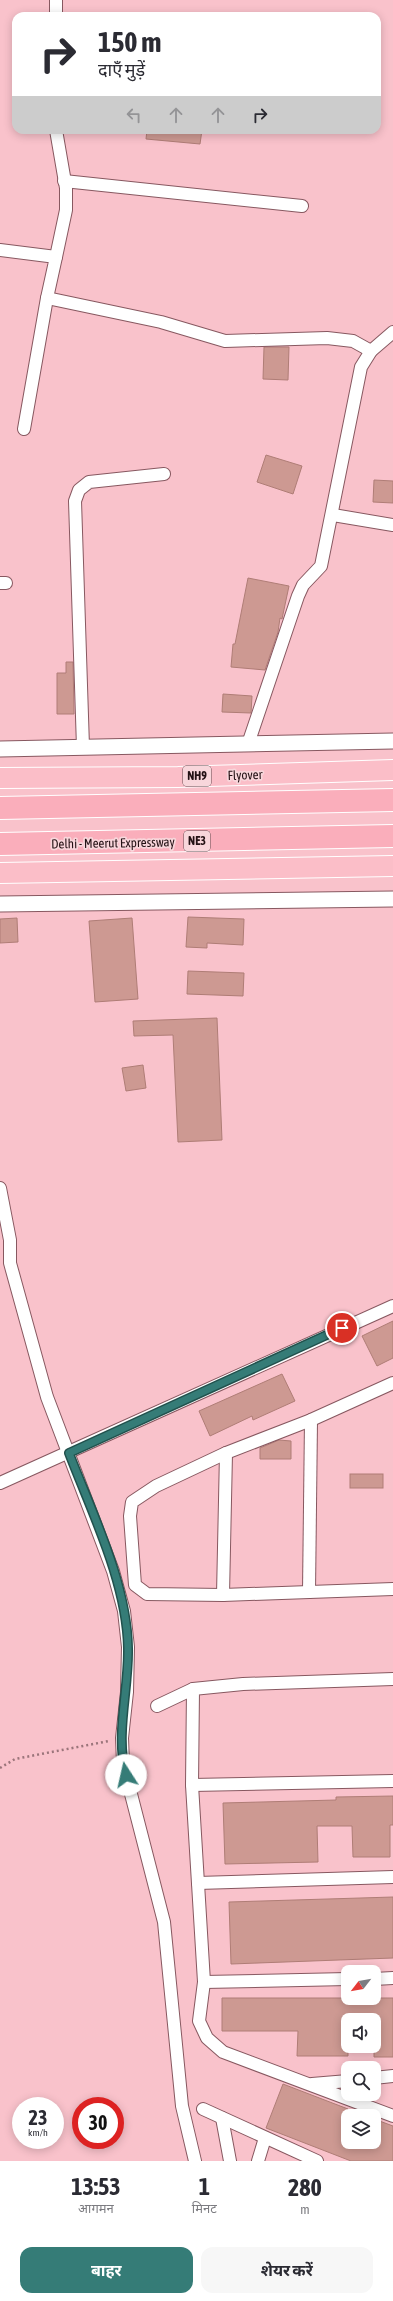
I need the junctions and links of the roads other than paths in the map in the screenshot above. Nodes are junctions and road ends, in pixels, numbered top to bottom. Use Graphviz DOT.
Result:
graph roads {
  1 [pos="56,0"];
  2 [pos="56,12"];
  3 [pos="57,134"];
  4 [pos="64,182"];
  5 [pos="302,206"];
  6 [pos="0,250"];
  7 [pos="56,257"];
  8 [pos="47,298"];
  9 [pos="393,332"];
  10 [pos="371,351"];
  11 [pos="24,429"];
  12 [pos="164,474"];
  13 [pos="333,515"];
  14 [pos="393,525"];
  15 [pos="393,741"];
  16 [pos="248,744"];
  17 [pos="83,747"];
  18 [pos="0,749"];
  19 [pos="393,770"];
  20 [pos="0,778"];
  21 [pos="393,800"];
  22 [pos="0,808"];
  23 [pos="393,836"];
  24 [pos="0,844"];
  25 [pos="393,866"];
  26 [pos="0,873"];
  27 [pos="393,899"];
  28 [pos="0,904"];
  29 [pos="0,1188"];
  30 [pos="393,1306"];
  31 [pos="393,1384"];
  32 [pos="311,1420"];
  33 [pos="69,1453"];
  34 [pos="226,1453"];
  35 [pos="0,1483"];
  36 [pos="393,1589"];
  37 [pos="309,1592"];
  38 [pos="223,1595"];
  39 [pos="393,1680"];
  40 [pos="193,1690"];
  41 [pos="157,1706"];
  42 [pos="393,1781"];
  43 [pos="192,1785"];
  44 [pos="393,1877"];
  45 [pos="198,1883"];
  46 [pos="393,1978"];
  47 [pos="341,1979"];
  48 [pos="381,1979"];
  49 [pos="204,1982"];
  50 [pos="393,2076"];
  51 [pos="381,2077"];
  52 [pos="341,2082"];
  53 [pos="309,2084"];
  54 [pos="202,2109"];
  55 [pos="393,2116"];
  56 [pos="222,2118"];
  57 [pos="265,2138"];
  58 [pos="195,2161"];
  59 [pos="230,2161"];
  60 [pos="258,2161"];
  61 [pos="317,2161"];
  1 -- 2 [label="street"];
  3 -- 4 [label="street"];
  4 -- 5 [label="street"];
  4 -- 7 [label="street"];
  6 -- 7 [label="street"];
  7 -- 8 [label="street"];
  8 -- 10 [label="street"];
  8 -- 11 [label="street"];
  9 -- 10 [label="street"];
  10 -- 13 [label="street"];
  12 -- 17 [label="street"];
  13 -- 14 [label="street"];
  13 -- 16 [label="street"];
  15 -- 16 [label="street"];
  16 -- 17 [label="street"];
  17 -- 18 [label="street"];
  19 -- 20 [label="highway, Flyover / NH9"];
  21 -- 22 [label="highway"];
  23 -- 24 [label="highway, Delhi - Meerut Expressway / NE3"];
  25 -- 26 [label="highway"];
  27 -- 28 [label="street"];
  29 -- 33 [label="street"];
  30 -- 33 [label="street"];
  31 -- 32 [label="street"];
  32 -- 34 [label="street"];
  32 -- 37 [label="street"];
  33 -- 35 [label="street"];
  33 -- 58 [label="street"];
  34 -- 38 [label="street"];
  34 -- 38 [label="street"];
  36 -- 37 [label="street"];
  37 -- 38 [label="street"];
  39 -- 40 [label="street"];
  40 -- 41 [label="street"];
  40 -- 43 [label="street"];
  42 -- 43 [label="street"];
  43 -- 45 [label="street"];
  44 -- 45 [label="street"];
  45 -- 49 [label="street"];
  46 -- 48 [label="street"];
  47 -- 49 [label="street"];
  49 -- 53 [label="street"];
  50 -- 51 [label="street"];
  52 -- 53 [label="street"];
  53 -- 55 [label="street"];
  54 -- 56 [label="street"];
  56 -- 57 [label="street"];
  56 -- 59 [label="street"];
  57 -- 60 [label="street"];
  57 -- 61 [label="street"];
}
